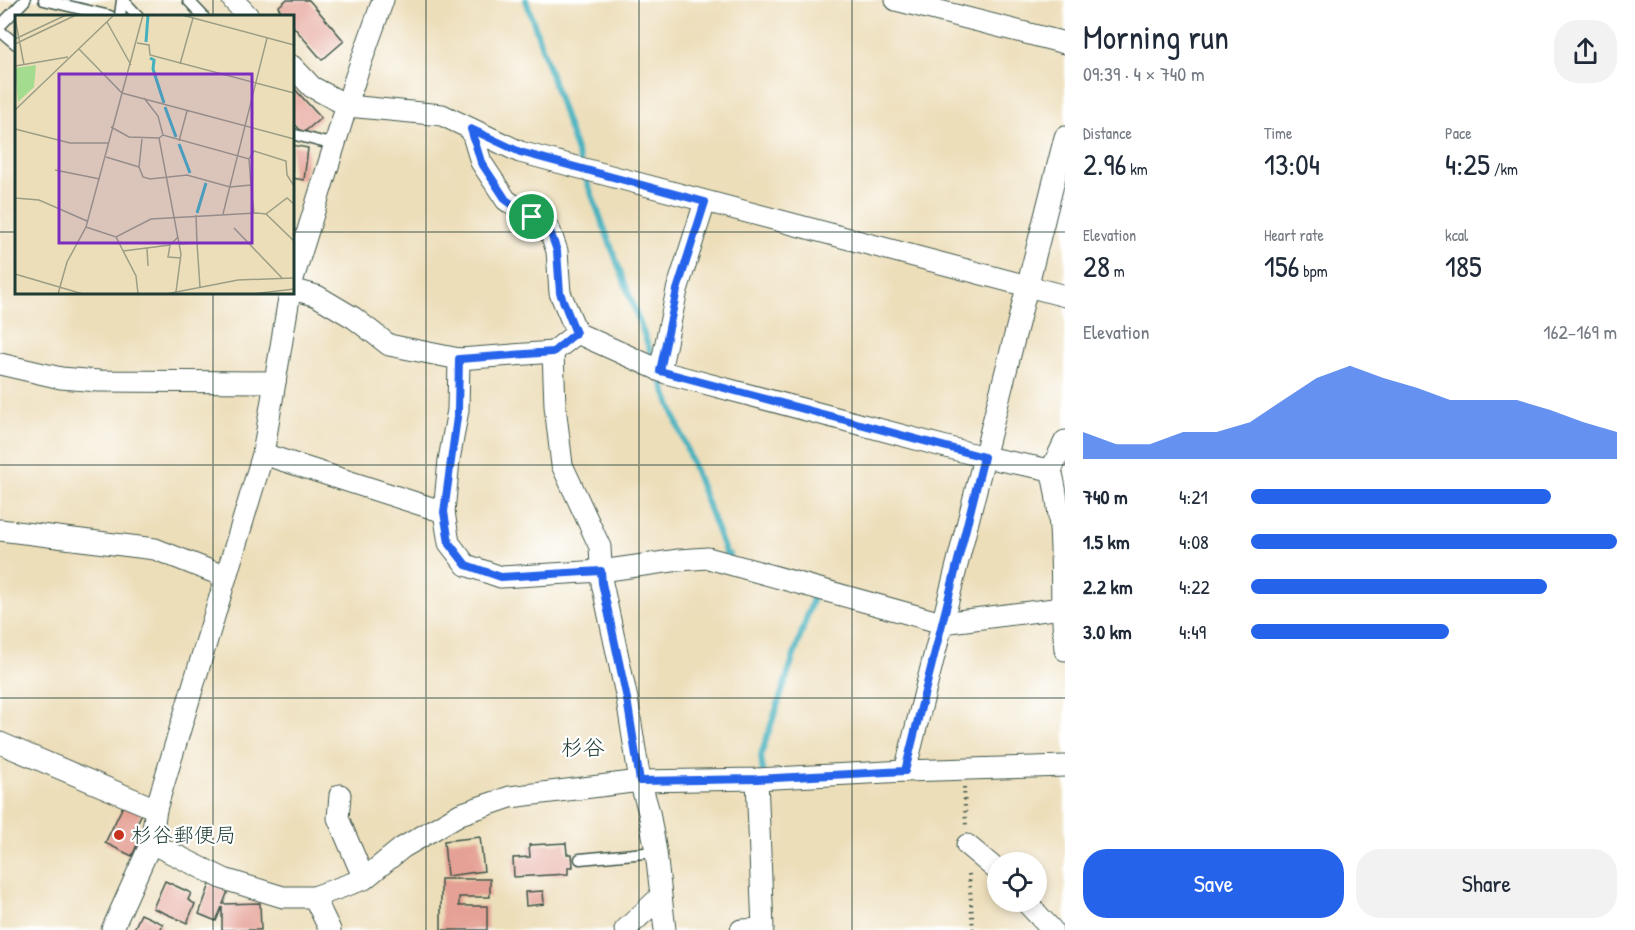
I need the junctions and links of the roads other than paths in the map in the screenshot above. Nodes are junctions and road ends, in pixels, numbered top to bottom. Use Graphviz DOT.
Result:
graph roads {
  1 [pos="25,0"];
  2 [pos="44,0"];
  3 [pos="123,0"];
  4 [pos="188,0"];
  5 [pos="233,0"];
  6 [pos="383,0"];
  7 [pos="896,0"];
  8 [pos="106,15"];
  9 [pos="120,15"];
  10 [pos="137,15"];
  11 [pos="202,15"];
  12 [pos="247,15"];
  13 [pos="0,26"];
  14 [pos="0,31"];
  15 [pos="15,43"];
  16 [pos="1065,43"];
  17 [pos="294,67"];
  18 [pos="348,106"];
  19 [pos="471,129"];
  20 [pos="294,135"];
  21 [pos="1065,137"];
  22 [pos="334,145"];
  23 [pos="705,202"];
  24 [pos="294,275"];
  25 [pos="1027,286"];
  26 [pos="294,292"];
  27 [pos="290,294"];
  28 [pos="1065,296"];
  29 [pos="576,333"];
  30 [pos="553,352"];
  31 [pos="459,359"];
  32 [pos="0,364"];
  33 [pos="660,371"];
  34 [pos="275,382"];
  35 [pos="1065,441"];
  36 [pos="262,454"];
  37 [pos="984,457"];
  38 [pos="1051,470"];
  39 [pos="444,512"];
  40 [pos="0,530"];
  41 [pos="601,571"];
  42 [pos="226,577"];
  43 [pos="1062,608"];
  44 [pos="942,623"];
  45 [pos="1065,650"];
  46 [pos="0,743"];
  47 [pos="1065,766"];
  48 [pos="905,771"];
  49 [pos="757,779"];
  50 [pos="640,781"];
  51 [pos="340,795"];
  52 [pos="156,809"];
  53 [pos="151,843"];
  54 [pos="967,845"];
  55 [pos="656,852"];
  56 [pos="580,859"];
  57 [pos="987,862"];
  58 [pos="364,879"];
  59 [pos="314,897"];
  60 [pos="660,897"];
  61 [pos="1035,912"];
  62 [pos="763,929"];
  63 [pos="112,930"];
  64 [pos="330,930"];
  65 [pos="625,930"];
  66 [pos="665,930"];
  67 [pos="741,930"];
  68 [pos="1052,930"];
  1 -- 13 [label="lane"];
  2 -- 8 [label="lane"];
  3 -- 9 [label="lane"];
  3 -- 10 [label="lane"];
  4 -- 11 [label="lane"];
  5 -- 12 [label="street"];
  6 -- 18 [label="street"];
  7 -- 16 [label="street"];
  14 -- 15 [label="lane"];
  17 -- 18 [label="street"];
  18 -- 19 [label="street"];
  18 -- 22 [label="street"];
  19 -- 23 [label="street"];
  19 -- 29 [label="street"];
  20 -- 22 [label="lane"];
  21 -- 25 [label="street"];
  22 -- 24 [label="street"];
  23 -- 25 [label="street"];
  23 -- 33 [label="street"];
  25 -- 28 [label="street"];
  25 -- 37 [label="street"];
  26 -- 31 [label="street"];
  27 -- 34 [label="street"];
  29 -- 30 [label="street"];
  29 -- 33 [label="street"];
  30 -- 31 [label="street"];
  30 -- 41 [label="street"];
  31 -- 39 [label="street"];
  32 -- 34 [label="street"];
  33 -- 37 [label="street"];
  34 -- 36 [label="street"];
  35 -- 38 [label="street"];
  36 -- 39 [label="street"];
  36 -- 42 [label="street"];
  37 -- 38 [label="street"];
  37 -- 44 [label="street"];
  38 -- 43 [label="street"];
  39 -- 41 [label="street"];
  40 -- 42 [label="street"];
  41 -- 44 [label="street"];
  41 -- 50 [label="street"];
  42 -- 52 [label="street"];
  43 -- 44 [label="street"];
  43 -- 45 [label="street"];
  44 -- 48 [label="street"];
  46 -- 52 [label="street"];
  47 -- 48 [label="street"];
  48 -- 49 [label="street"];
  49 -- 50 [label="street"];
  49 -- 62 [label="street"];
  50 -- 55 [label="street"];
  50 -- 58 [label="street"];
  51 -- 58 [label="street"];
  52 -- 53 [label="street"];
  53 -- 59 [label="street"];
  53 -- 63 [label="street"];
  54 -- 57 [label="street"];
  55 -- 56 [label="lane"];
  55 -- 60 [label="street"];
  58 -- 59 [label="street"];
  59 -- 64 [label="street"];
  60 -- 65 [label="street"];
  60 -- 66 [label="street"];
  61 -- 68 [label="street"];
  62 -- 67 [label="street"];
}
